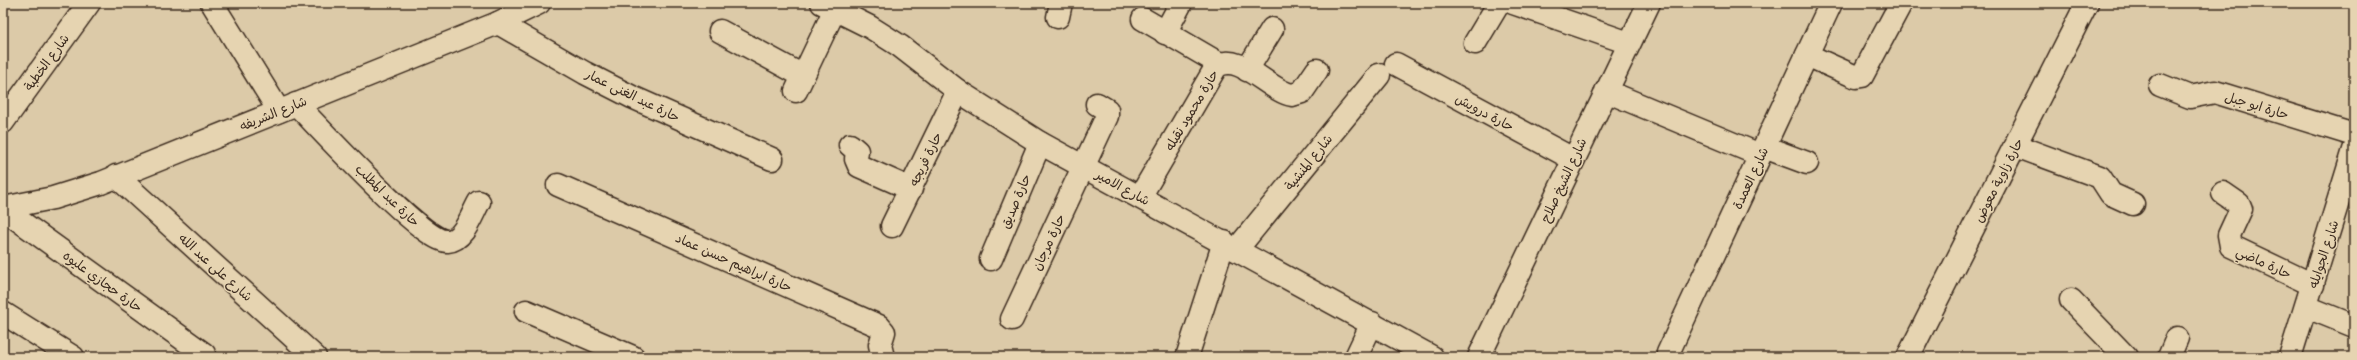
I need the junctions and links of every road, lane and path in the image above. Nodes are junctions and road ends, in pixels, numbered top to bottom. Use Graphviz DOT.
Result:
graph roads {
  1 [pos="90,3"];
  2 [pos="212,3"];
  3 [pos="1181,3"];
  4 [pos="1499,3"];
  5 [pos="1513,3"];
  6 [pos="1649,3"];
  7 [pos="1831,3"];
  8 [pos="1901,3"];
  9 [pos="2087,3"];
  10 [pos="524,6"];
  11 [pos="828,6"];
  12 [pos="1143,19"];
  13 [pos="498,23"];
  14 [pos="1272,29"];
  15 [pos="720,31"];
  16 [pos="1166,33"];
  17 [pos="1475,43"];
  18 [pos="1629,43"];
  19 [pos="1807,55"];
  20 [pos="1220,64"];
  21 [pos="1247,70"];
  22 [pos="1317,70"];
  23 [pos="1388,70"];
  24 [pos="2160,85"];
  25 [pos="958,91"];
  26 [pos="1606,91"];
  27 [pos="1097,104"];
  28 [pos="288,107"];
  29 [pos="3,122"];
  30 [pos="2354,135"];
  31 [pos="1040,143"];
  32 [pos="850,145"];
  33 [pos="2016,146"];
  34 [pos="2354,150"];
  35 [pos="1762,151"];
  36 [pos="772,159"];
  37 [pos="1573,159"];
  38 [pos="1807,163"];
  39 [pos="1084,165"];
  40 [pos="116,176"];
  41 [pos="558,185"];
  42 [pos="911,189"];
  43 [pos="2223,193"];
  44 [pos="1140,196"];
  45 [pos="479,202"];
  46 [pos="2133,204"];
  47 [pos="3,209"];
  48 [pos="892,226"];
  49 [pos="1230,246"];
  50 [pos="990,259"];
  51 [pos="2313,284"];
  52 [pos="2071,300"];
  53 [pos="2306,307"];
  54 [pos="526,311"];
  55 [pos="3,314"];
  56 [pos="1012,319"];
  57 [pos="1372,323"];
  58 [pos="2354,326"];
  59 [pos="1668,353"];
  60 [pos="204,354"];
  61 [pos="73,357"];
  62 [pos="315,357"];
  63 [pos="633,357"];
  64 [pos="883,357"];
  65 [pos="1187,357"];
  66 [pos="1356,357"];
  67 [pos="1432,357"];
  68 [pos="1480,357"];
  69 [pos="1908,357"];
  70 [pos="2126,357"];
  71 [pos="2291,357"];
  1 -- 29 [label="street, شارع الخطبة"];
  2 -- 28 [label="street, حارة عبد المطلب"];
  3 -- 16 [label="street"];
  4 -- 17 [label="street"];
  5 -- 18 [label="street"];
  6 -- 18 [label="street, شارع الشيخ صلاح"];
  7 -- 19 [label="street, شارع العمدة"];
  8 -- 19 [label="street"];
  9 -- 33 [label="street, حارة زاوية معوض"];
  10 -- 13 [label="street, شارع الشريفه"];
  11 -- 15 [label="street"];
  11 -- 25 [label="street, شارع الامير"];
  12 -- 16 [label="street"];
  13 -- 28 [label="street, شارع الشريفه"];
  13 -- 36 [label="street, حارة عبد الغنى عمار"];
  14 -- 21 [label="street"];
  16 -- 20 [label="street"];
  18 -- 26 [label="street, شارع الشيخ صلاح"];
  19 -- 35 [label="street, شارع العمدة"];
  20 -- 21 [label="street, حارة محمود نقيله"];
  20 -- 44 [label="street, حارة محمود نقيله"];
  21 -- 22 [label="street, حارة محمود نقيله"];
  23 -- 37 [label="street, حارة درويش"];
  23 -- 49 [label="street, شارع المنشية"];
  24 -- 30 [label="street, حارة ابو جبل"];
  25 -- 31 [label="street, شارع الامير"];
  25 -- 42 [label="street, حارة فريجه"];
  26 -- 35 [label="street"];
  26 -- 37 [label="street, شارع الشيخ صلاح"];
  27 -- 39 [label="street, حارة مرجان"];
  28 -- 40 [label="street, شارع الشريفه"];
  28 -- 45 [label="street, حارة عبد المطلب"];
  31 -- 39 [label="street, شارع الامير"];
  31 -- 50 [label="street, حارة صديق"];
  32 -- 42 [label="street"];
  33 -- 46 [label="street"];
  33 -- 69 [label="street, حارة زاوية معوض"];
  34 -- 51 [label="street, شارع الجوايله"];
  35 -- 38 [label="street"];
  35 -- 59 [label="street, شارع العمدة"];
  37 -- 68 [label="street, شارع الشيخ صلاح"];
  39 -- 44 [label="street, شارع الامير"];
  39 -- 56 [label="street, حارة مرجان"];
  40 -- 47 [label="street, شارع الشريفه"];
  40 -- 62 [label="street, شارع على عبد الله"];
  41 -- 64 [label="street, حارة ابراهيم حسن عماد"];
  42 -- 48 [label="street, حارة فريجه"];
  43 -- 51 [label="street, حارة ماضي"];
  44 -- 49 [label="street, شارع الامير"];
  47 -- 60 [label="street, حارة حجازي عليوه"];
  49 -- 57 [label="street, شارع الامير"];
  49 -- 65 [label="street, شارع المنشية"];
  51 -- 53 [label="street, شارع الجوايله"];
  52 -- 70 [label="street"];
  53 -- 58 [label="street"];
  53 -- 71 [label="street, شارع الجوايله"];
  54 -- 63 [label="street"];
  55 -- 61 [label="street"];
  57 -- 66 [label="street"];
  57 -- 67 [label="street, شارع الامير"];
}
